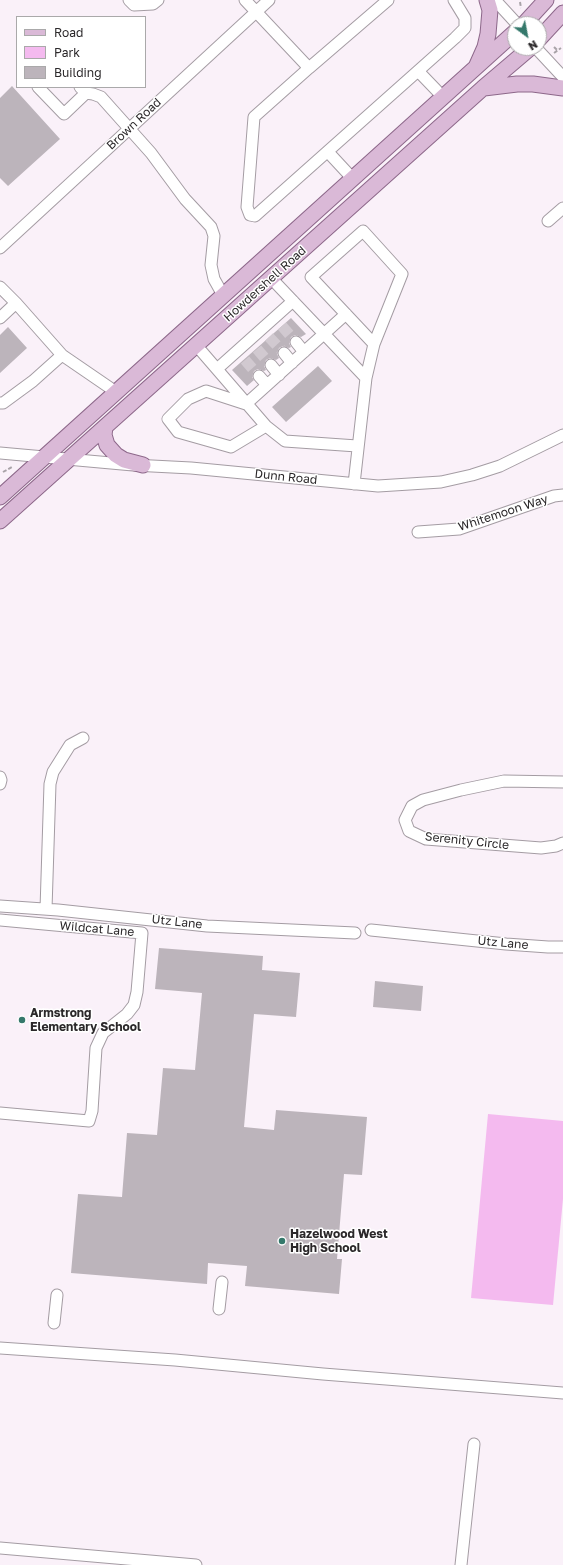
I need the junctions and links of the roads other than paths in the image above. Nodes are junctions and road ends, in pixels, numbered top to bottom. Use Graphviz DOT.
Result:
graph roads {
  1 [pos="129,0"];
  2 [pos="158,0"];
  3 [pos="245,0"];
  4 [pos="269,0"];
  5 [pos="388,0"];
  6 [pos="454,0"];
  7 [pos="487,0"];
  8 [pos="495,0"];
  9 [pos="546,0"];
  10 [pos="257,11"];
  11 [pos="563,13"];
  12 [pos="510,16"];
  13 [pos="531,16"];
  14 [pos="547,30"];
  15 [pos="507,39"];
  16 [pos="520,56"];
  17 [pos="543,56"];
  18 [pos="309,68"];
  19 [pos="475,69"];
  20 [pos="418,71"];
  21 [pos="563,77"];
  22 [pos="39,88"];
  23 [pos="482,88"];
  24 [pos="563,88"];
  25 [pos="83,90"];
  26 [pos="443,97"];
  27 [pos="129,129"];
  28 [pos="328,152"];
  29 [pos="353,179"];
  30 [pos="563,208"];
  31 [pos="548,221"];
  32 [pos="0,248"];
  33 [pos="271,278"];
  34 [pos="0,287"];
  35 [pos="223,295"];
  36 [pos="293,301"];
  37 [pos="16,303"];
  38 [pos="346,314"];
  39 [pos="0,318"];
  40 [pos="262,329"];
  41 [pos="324,334"];
  42 [pos="269,337"];
  43 [pos="296,342"];
  44 [pos="374,344"];
  45 [pos="196,345"];
  46 [pos="304,352"];
  47 [pos="62,354"];
  48 [pos="284,354"];
  49 [pos="292,363"];
  50 [pos="271,365"];
  51 [pos="217,369"];
  52 [pos="279,375"];
  53 [pos="259,376"];
  54 [pos="366,378"];
  55 [pos="267,386"];
  56 [pos="116,392"];
  57 [pos="0,403"];
  58 [pos="246,404"];
  59 [pos="266,426"];
  60 [pos="105,427"];
  61 [pos="563,434"];
  62 [pos="358,446"];
  63 [pos="0,453"];
  64 [pos="44,457"];
  65 [pos="69,459"];
  66 [pos="143,465"];
  67 [pos="354,484"];
  68 [pos="563,495"];
  69 [pos="0,497"];
  70 [pos="0,521"];
  71 [pos="418,532"];
  72 [pos="82,738"];
  73 [pos="0,778"];
  74 [pos="563,782"];
  75 [pos="0,784"];
  76 [pos="563,843"];
  77 [pos="0,906"];
  78 [pos="46,909"];
  79 [pos="0,920"];
  80 [pos="370,930"];
  81 [pos="355,933"];
  82 [pos="563,947"];
  83 [pos="0,1113"];
  84 [pos="222,1282"];
  85 [pos="57,1296"];
  86 [pos="219,1309"];
  87 [pos="54,1323"];
  88 [pos="0,1348"];
  89 [pos="563,1393"];
  90 [pos="474,1444"];
  91 [pos="0,1548"];
  92 [pos="196,1565"];
  93 [pos="461,1565"];
  1 -- 2 [label="street"];
  3 -- 10 [label="street"];
  4 -- 10 [label="street, Brown Road"];
  5 -- 18 [label="street"];
  6 -- 20 [label="street"];
  7 -- 19 [label="main road"];
  8 -- 12 [label="street"];
  9 -- 13 [label="main road"];
  10 -- 18 [label="street"];
  10 -- 27 [label="street, Brown Road"];
  11 -- 14 [label="main road"];
  15 -- 19 [label="main road, Howdershell Road"];
  16 -- 23 [label="main road, Howdershell Road"];
  17 -- 21 [label="street"];
  18 -- 28 [label="street"];
  19 -- 26 [label="main road, Howdershell Road"];
  20 -- 26 [label="street"];
  20 -- 28 [label="street"];
  22 -- 25 [label="street"];
  23 -- 24 [label="main road"];
  23 -- 33 [label="main road, Howdershell Road"];
  25 -- 27 [label="street"];
  26 -- 29 [label="main road, Howdershell Road"];
  27 -- 32 [label="street, Brown Road"];
  27 -- 35 [label="street"];
  28 -- 29 [label="street"];
  29 -- 35 [label="main road, Howdershell Road"];
  30 -- 31 [label="street"];
  33 -- 36 [label="street"];
  33 -- 45 [label="main road, Howdershell Road"];
  34 -- 37 [label="street"];
  35 -- 56 [label="main road, Howdershell Road"];
  36 -- 40 [label="street"];
  36 -- 41 [label="street"];
  37 -- 39 [label="street"];
  37 -- 47 [label="street"];
  38 -- 41 [label="street"];
  38 -- 44 [label="street"];
  38 -- 44 [label="street"];
  40 -- 42 [label="street"];
  40 -- 51 [label="street"];
  41 -- 46 [label="street"];
  41 -- 54 [label="street"];
  43 -- 46 [label="street"];
  44 -- 54 [label="street"];
  45 -- 51 [label="street"];
  45 -- 60 [label="main road, Howdershell Road"];
  46 -- 49 [label="street"];
  47 -- 56 [label="street"];
  47 -- 57 [label="street"];
  48 -- 49 [label="street"];
  49 -- 52 [label="street"];
  50 -- 52 [label="street"];
  51 -- 58 [label="street"];
  52 -- 55 [label="street"];
  53 -- 55 [label="street"];
  54 -- 62 [label="street"];
  55 -- 58 [label="street"];
  56 -- 64 [label="main road, Howdershell Road"];
  58 -- 59 [label="street"];
  58 -- 59 [label="street"];
  59 -- 62 [label="street"];
  60 -- 65 [label="main road, Howdershell Road"];
  60 -- 66 [label="main road"];
  61 -- 67 [label="street, Dunn Road"];
  62 -- 67 [label="street"];
  63 -- 64 [label="street, Dunn Road"];
  64 -- 65 [label="street, Dunn Road"];
  64 -- 69 [label="main road, Howdershell Road"];
  65 -- 66 [label="street, Dunn Road"];
  65 -- 70 [label="main road, Howdershell Road"];
  66 -- 67 [label="street, Dunn Road"];
  68 -- 71 [label="street, Whitemoon Way"];
  72 -- 78 [label="street"];
  73 -- 75 [label="street"];
  74 -- 76 [label="street, Serenity Circle"];
  77 -- 78 [label="street, Utz Lane"];
  78 -- 81 [label="street, Utz Lane"];
  79 -- 83 [label="street, Wildcat Lane"];
  80 -- 82 [label="street, Utz Lane"];
  84 -- 86 [label="street"];
  85 -- 87 [label="street"];
  88 -- 89 [label="street"];
  90 -- 93 [label="street"];
  91 -- 92 [label="street"];
}
